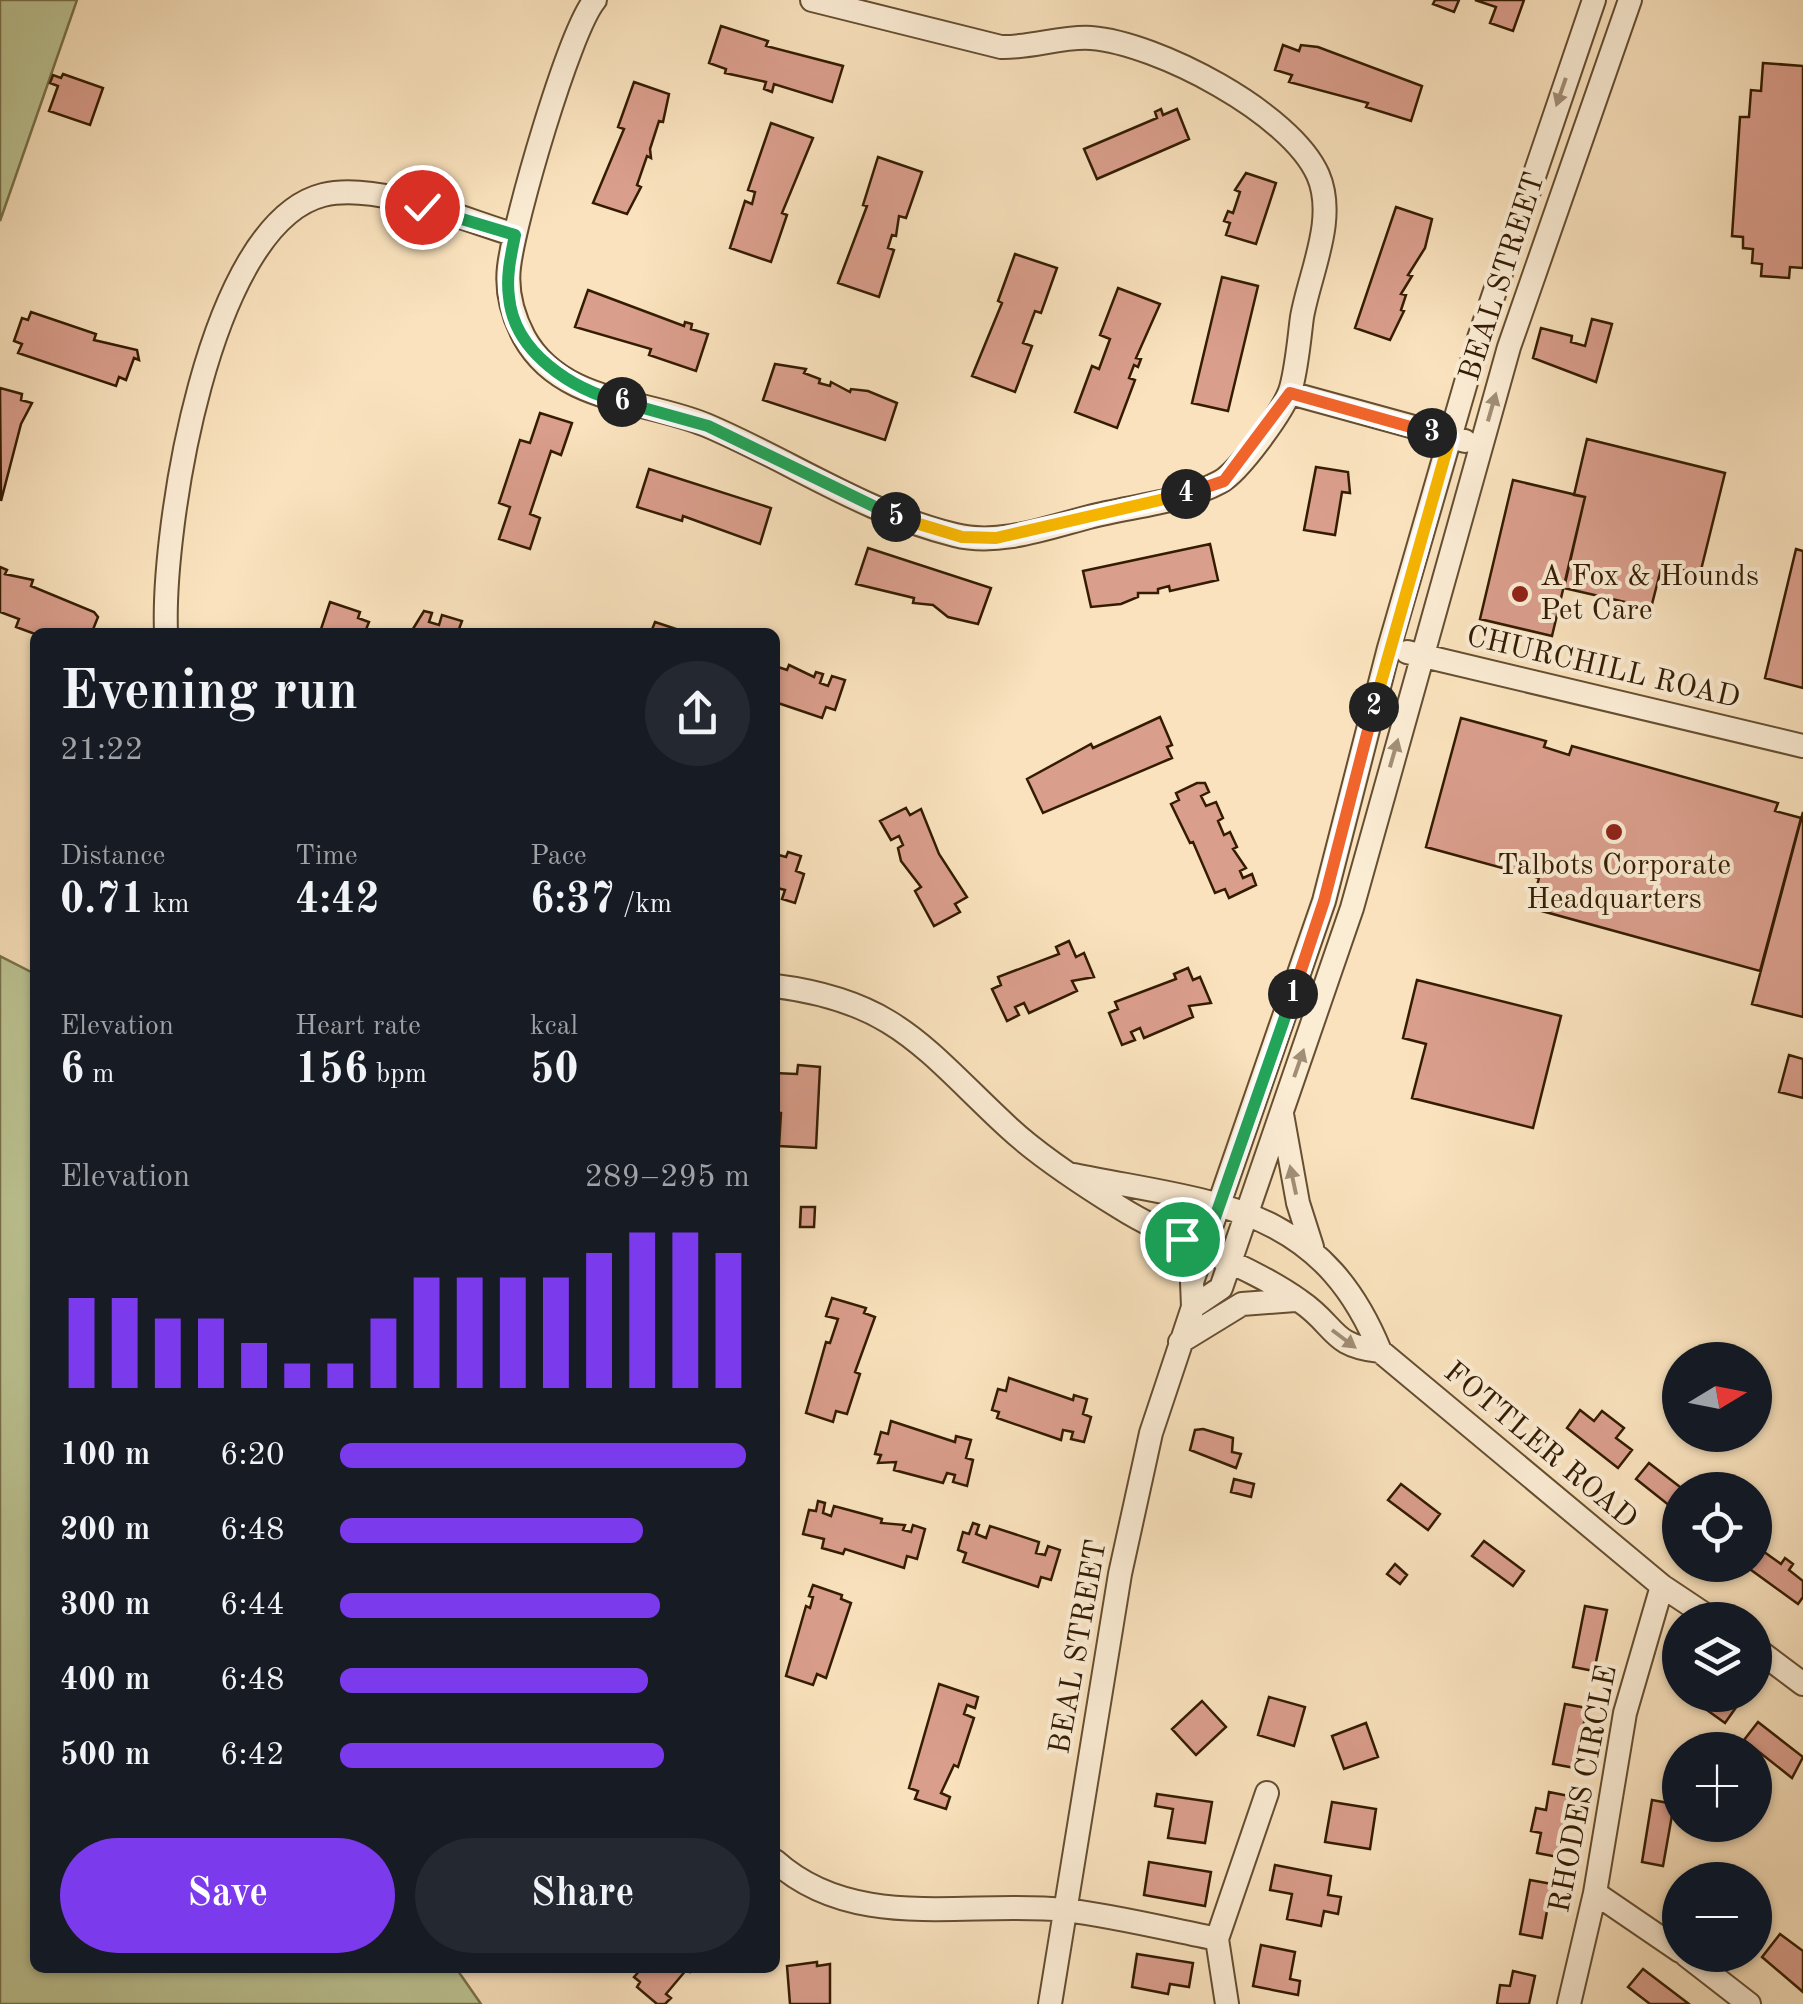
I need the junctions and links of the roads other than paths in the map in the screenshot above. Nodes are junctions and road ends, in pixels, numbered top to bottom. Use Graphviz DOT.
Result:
graph roads {
  1 [pos="595,0"];
  2 [pos="812,0"];
  3 [pos="1594,0"];
  4 [pos="1630,0"];
  5 [pos="515,235"];
  6 [pos="1290,393"];
  7 [pos="1450,438"];
  8 [pos="1481,444"];
  9 [pos="166,628"];
  10 [pos="1388,648"];
  11 [pos="1422,655"];
  12 [pos="1803,746"];
  13 [pos="780,987"];
  14 [pos="1282,1111"];
  15 [pos="1074,1175"];
  16 [pos="1218,1204"];
  17 [pos="1246,1212"];
  18 [pos="1312,1247"];
  19 [pos="1203,1252"];
  20 [pos="1230,1265"];
  21 [pos="1300,1301"];
  22 [pos="1193,1307"];
  23 [pos="1180,1342"];
  24 [pos="1380,1351"];
  25 [pos="1662,1586"];
  26 [pos="1686,1602"];
  27 [pos="1772,1661"];
  28 [pos="1803,1684"];
  29 [pos="1267,1794"];
  30 [pos="780,1865"];
  31 [pos="1595,1893"];
  32 [pos="1066,1910"];
  33 [pos="1217,1939"];
  34 [pos="1662,1939"];
  35 [pos="1708,1972"];
  36 [pos="1050,2004"];
  37 [pos="1227,2004"];
  38 [pos="1569,2004"];
  39 [pos="1749,2004"];
  1 -- 5 [label="street"];
  2 -- 6 [label="street"];
  3 -- 7 [label="street, BEAL STREET, one-way"];
  8 -- 4 [label="street, BEAL STREET, one-way"];
  5 -- 6 [label="street"];
  5 -- 9 [label="street"];
  6 -- 7 [label="street"];
  7 -- 8 [label="street"];
  7 -- 10 [label="street, BEAL STREET"];
  8 -- 11 [label="street, BEAL STREET"];
  10 -- 11 [label="street, CHURCHILL ROAD"];
  10 -- 16 [label="street, BEAL STREET"];
  11 -- 12 [label="street, CHURCHILL ROAD"];
  14 -- 11 [label="street, BEAL STREET, one-way"];
  13 -- 15 [label="street, FOTTLER ROAD"];
  14 -- 17 [label="street, BEAL STREET"];
  18 -- 14 [label="street, one-way"];
  15 -- 16 [label="street, FOTTLER ROAD"];
  15 -- 19 [label="street, FOTTLER ROAD"];
  16 -- 17 [label="street, FOTTLER ROAD"];
  16 -- 19 [label="street, BEAL STREET"];
  17 -- 18 [label="street, FOTTLER ROAD"];
  17 -- 20 [label="street, BEAL STREET"];
  18 -- 24 [label="street, FOTTLER ROAD"];
  19 -- 20 [label="street, FOTTLER ROAD"];
  19 -- 22 [label="street, BEAL STREET"];
  20 -- 21 [label="street, FOTTLER ROAD"];
  20 -- 22 [label="street, BEAL STREET"];
  21 -- 23 [label="street"];
  21 -- 24 [label="street, FOTTLER ROAD, one-way"];
  22 -- 23 [label="street, BEAL STREET"];
  23 -- 32 [label="street, BEAL STREET"];
  24 -- 25 [label="street, FOTTLER ROAD"];
  25 -- 26 [label="street, FOTTLER ROAD"];
  25 -- 31 [label="street, RHODES CIRCLE"];
  27 -- 28 [label="street"];
  29 -- 33 [label="street"];
  30 -- 32 [label="street"];
  31 -- 34 [label="street"];
  31 -- 38 [label="street, RHODES CIRCLE"];
  32 -- 33 [label="street"];
  32 -- 36 [label="street, BEAL STREET"];
  33 -- 37 [label="street"];
  35 -- 39 [label="street"];
}
